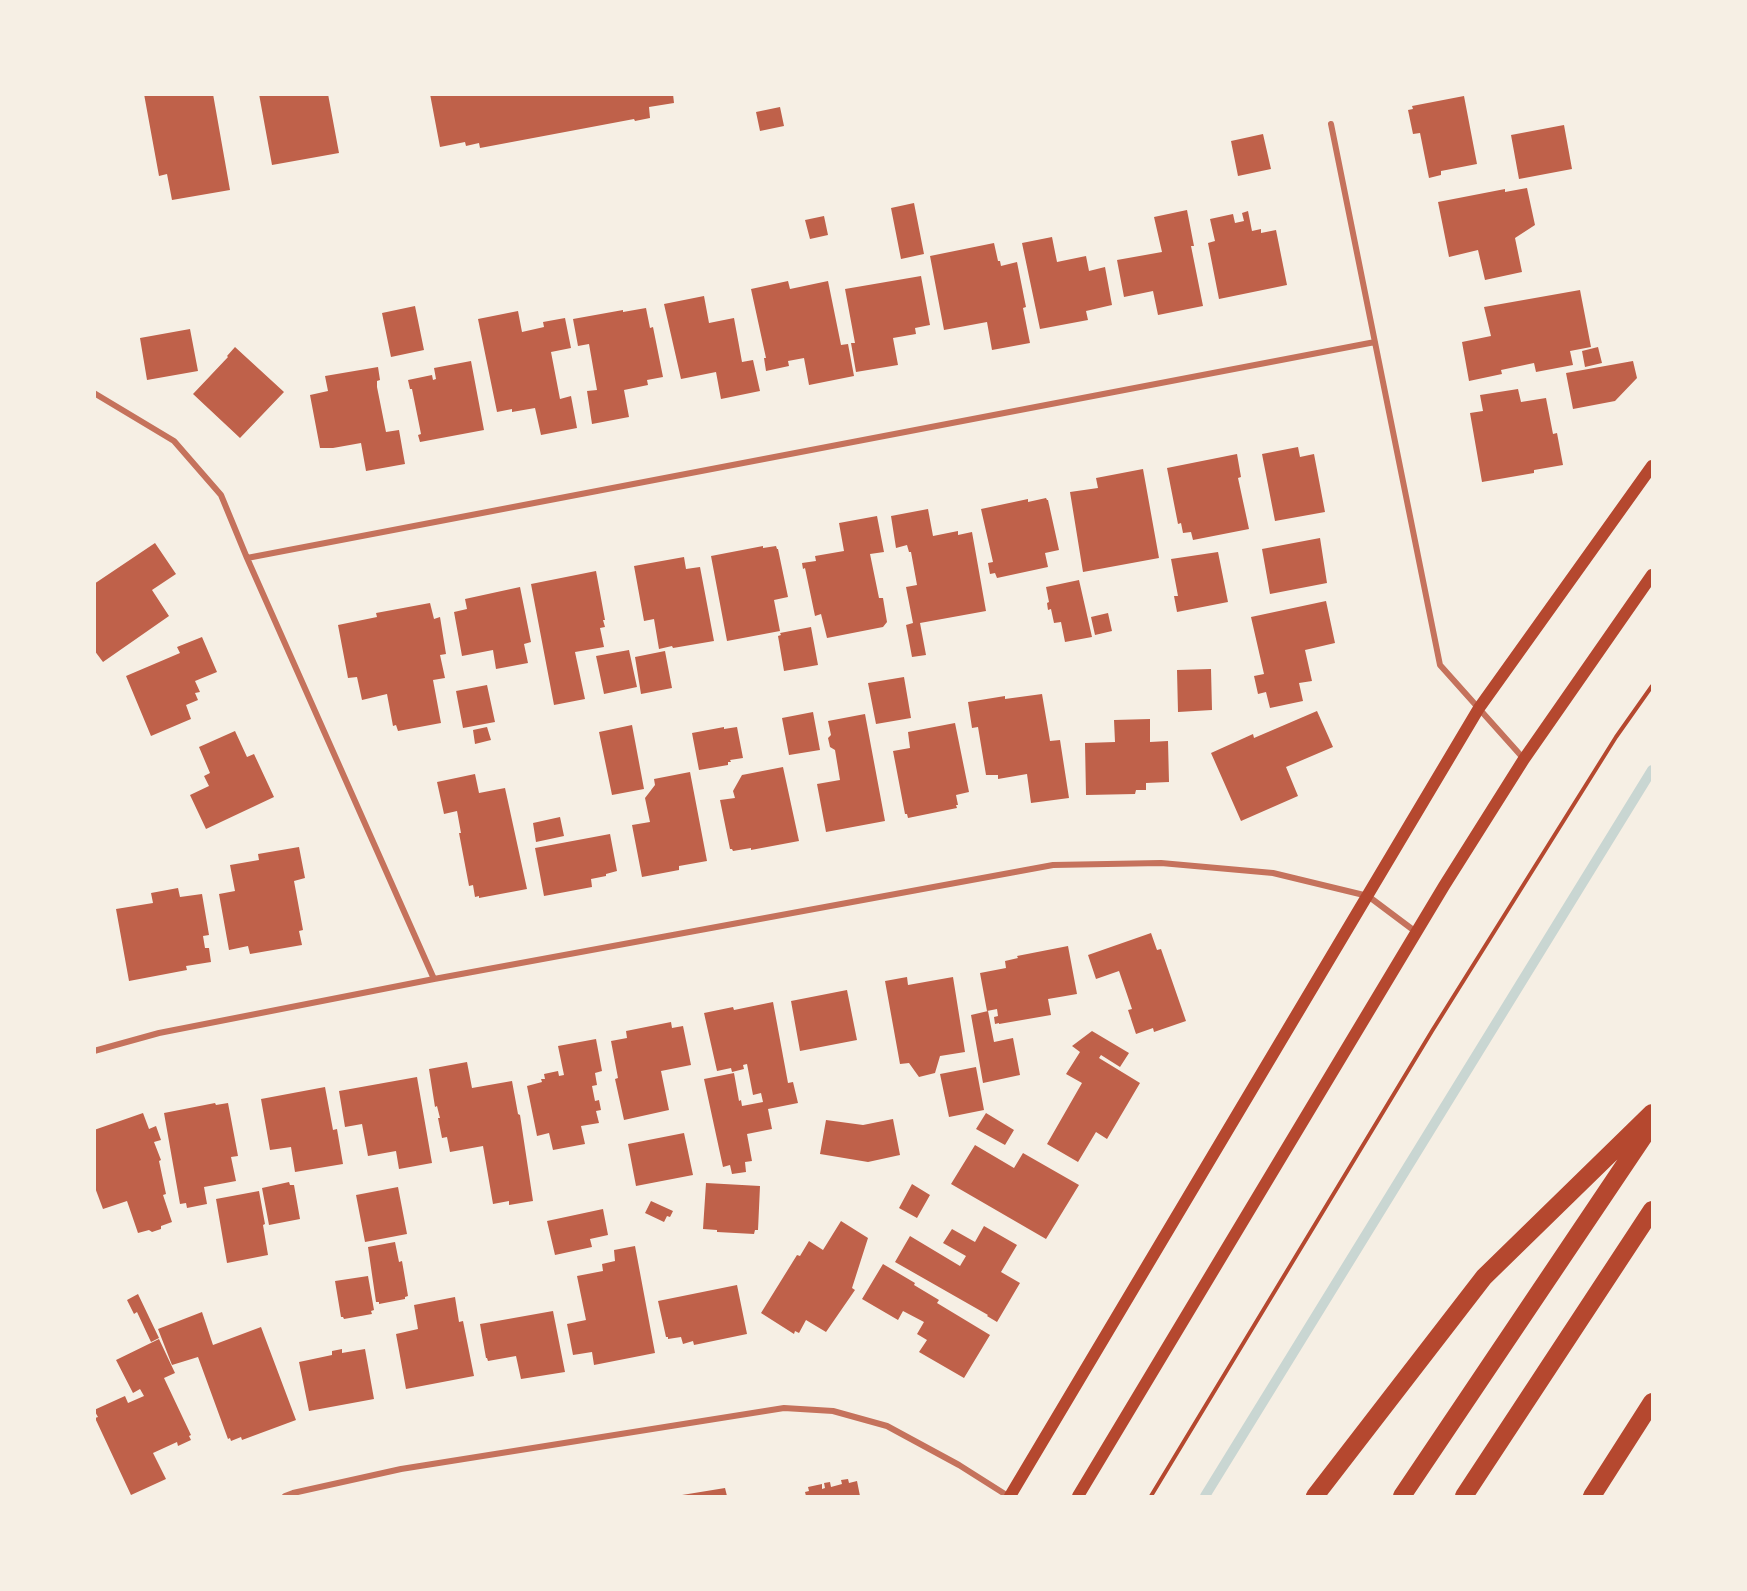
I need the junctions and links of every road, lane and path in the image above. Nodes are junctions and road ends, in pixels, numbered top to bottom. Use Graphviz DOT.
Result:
graph roads {
  1 [pos="1331,124"];
  2 [pos="1375,342"];
  3 [pos="94,393"];
  4 [pos="1653,466"];
  5 [pos="247,558"];
  6 [pos="1653,575"];
  7 [pos="1653,686"];
  8 [pos="1479,708"];
  9 [pos="1524,759"];
  10 [pos="1368,896"];
  11 [pos="1416,932"];
  12 [pos="434,979"];
  13 [pos="94,1051"];
  14 [pos="1653,1113"];
  15 [pos="1653,1123"];
  16 [pos="1653,1210"];
  17 [pos="1653,1402"];
  18 [pos="285,1497"];
  19 [pos="1009,1497"];
  20 [pos="1077,1497"];
  21 [pos="1151,1497"];
  22 [pos="1315,1497"];
  23 [pos="1402,1497"];
  24 [pos="1464,1497"];
  25 [pos="1592,1497"];
  1 -- 2 [label="street"];
  2 -- 5 [label="street"];
  2 -- 8 [label="street"];
  3 -- 5 [label="street"];
  4 -- 8 [label="main road"];
  5 -- 12 [label="street"];
  6 -- 9 [label="main road"];
  7 -- 21 [label="path"];
  8 -- 9 [label="street"];
  8 -- 10 [label="main road"];
  9 -- 11 [label="main road"];
  10 -- 11 [label="street"];
  10 -- 12 [label="street"];
  10 -- 19 [label="main road"];
  11 -- 20 [label="main road"];
  12 -- 13 [label="street"];
  14 -- 22 [label="highway"];
  15 -- 23 [label="highway"];
  16 -- 24 [label="highway"];
  17 -- 25 [label="highway"];
  18 -- 19 [label="street"];
}
